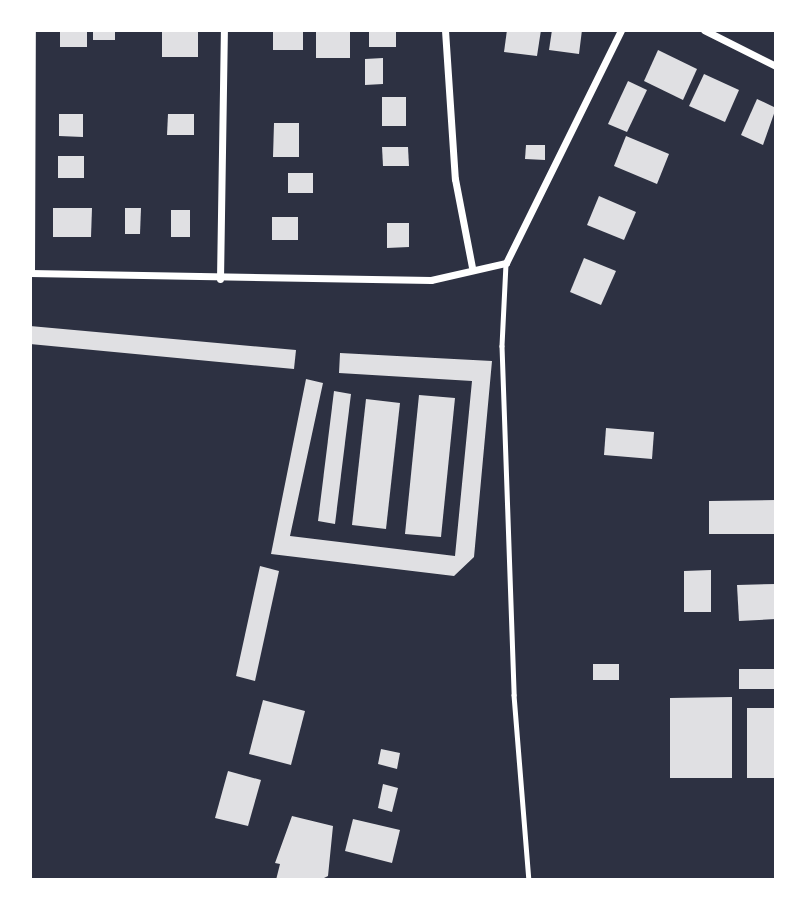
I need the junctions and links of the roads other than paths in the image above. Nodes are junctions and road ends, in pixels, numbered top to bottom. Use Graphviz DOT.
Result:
graph roads {
  1 [pos="32,30"];
  2 [pos="224,30"];
  3 [pos="445,30"];
  4 [pos="621,30"];
  5 [pos="704,30"];
  6 [pos="776,66"];
  7 [pos="506,263"];
  8 [pos="471,267"];
  9 [pos="30,273"];
  10 [pos="220,279"];
  11 [pos="529,880"];
  1 -- 9 [label="street"];
  2 -- 10 [label="street"];
  3 -- 8 [label="street"];
  4 -- 7 [label="street"];
  5 -- 6 [label="street"];
  7 -- 8 [label="street"];
  7 -- 11 [label="lane"];
  8 -- 10 [label="street"];
  9 -- 10 [label="street"];
}
